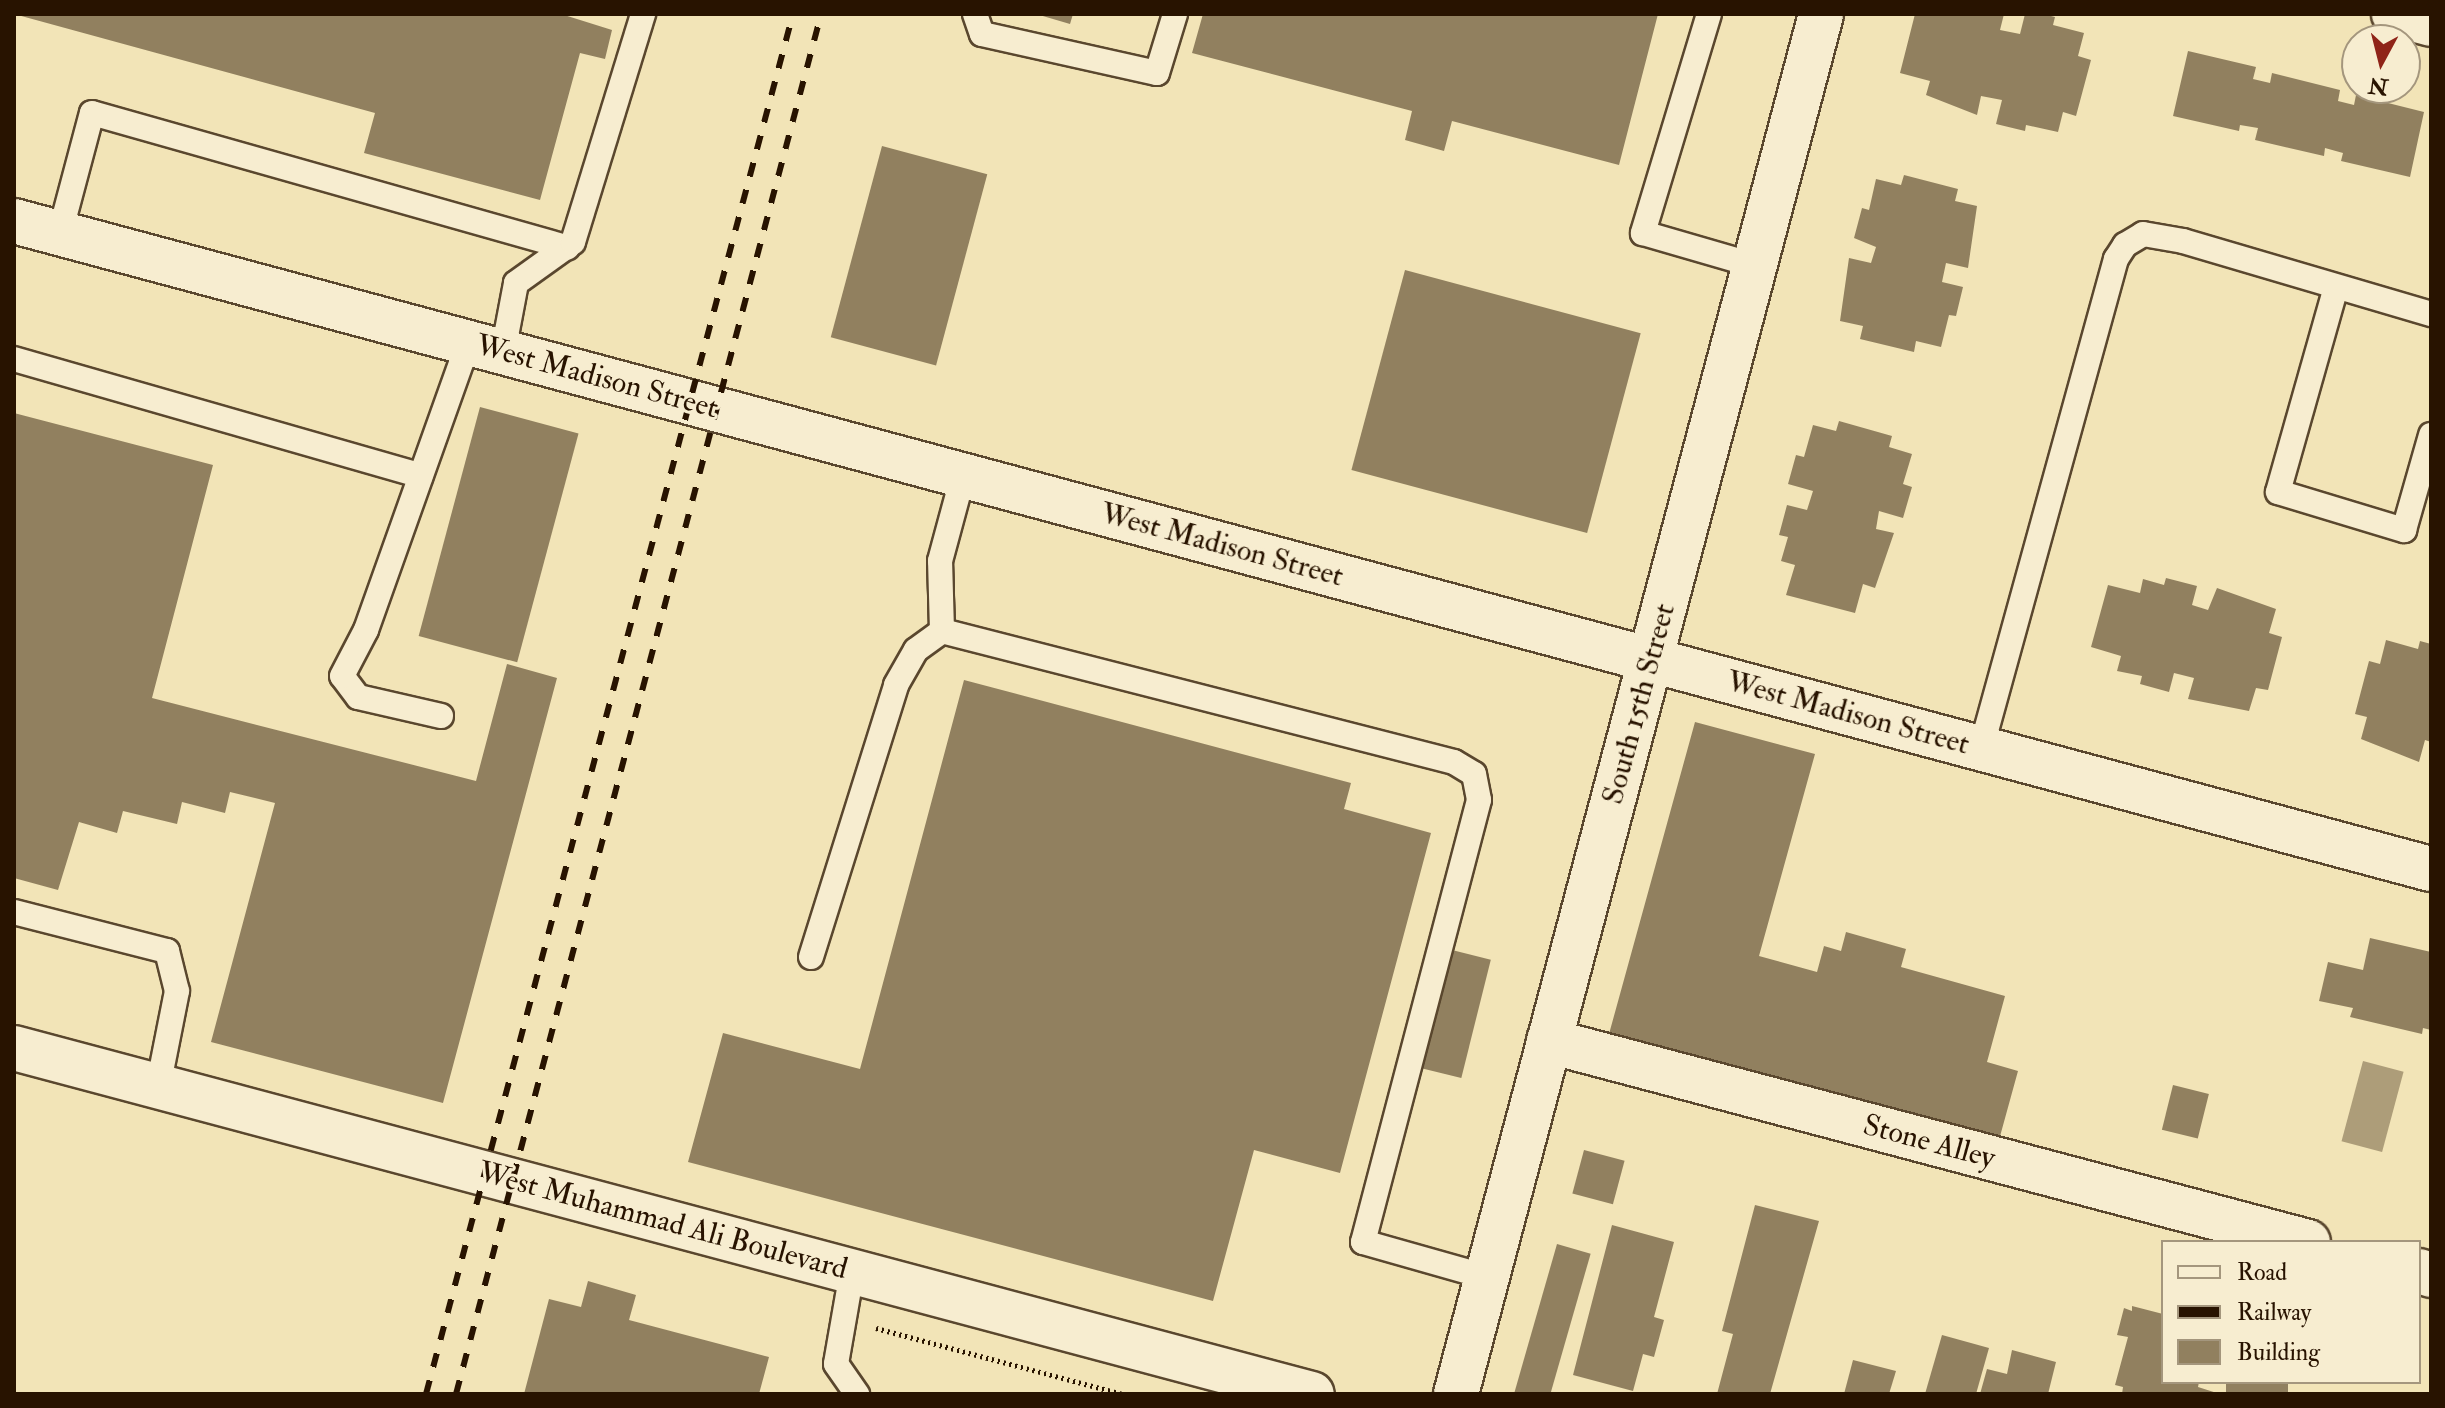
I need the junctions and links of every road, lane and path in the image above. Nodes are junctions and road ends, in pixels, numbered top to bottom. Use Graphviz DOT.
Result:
graph roads {
  1 [pos="643,14"];
  2 [pos="975,14"];
  3 [pos="1175,14"];
  4 [pos="1709,14"];
  5 [pos="1821,14"];
  6 [pos="2394,14"];
  7 [pos="2431,24"];
  8 [pos="14,221"];
  9 [pos="60,233"];
  10 [pos="567,247"];
  11 [pos="1753,265"];
  12 [pos="2336,287"];
  13 [pos="2431,314"];
  14 [pos="485,348"];
  15 [pos="14,359"];
  16 [pos="2431,435"];
  17 [pos="421,476"];
  18 [pos="963,476"];
  19 [pos="942,631"];
  20 [pos="1651,660"];
  21 [pos="441,716"];
  22 [pos="1981,749"];
  23 [pos="2431,869"];
  24 [pos="14,912"];
  25 [pos="811,957"];
  26 [pos="1549,1041"];
  27 [pos="14,1048"];
  28 [pos="158,1087"];
  29 [pos="2300,1240"];
  30 [pos="852,1272"];
  31 [pos="1487,1277"];
  32 [pos="857,1394"];
  33 [pos="1312,1394"];
  34 [pos="1456,1394"];
  1 -- 10 [label="lane"];
  2 -- 3 [label="lane"];
  4 -- 11 [label="lane"];
  5 -- 11 [label="street, South 15th Street"];
  6 -- 7 [label="street"];
  8 -- 9 [label="street, West Madison Street"];
  9 -- 10 [label="lane"];
  9 -- 14 [label="street, West Madison Street"];
  10 -- 14 [label="lane"];
  11 -- 20 [label="street, South 15th Street"];
  12 -- 13 [label="lane"];
  12 -- 16 [label="lane"];
  12 -- 22 [label="lane"];
  14 -- 17 [label="lane"];
  14 -- 18 [label="street, West Madison Street"];
  15 -- 17 [label="lane"];
  17 -- 21 [label="lane"];
  18 -- 19 [label="lane"];
  18 -- 20 [label="street, West Madison Street"];
  19 -- 25 [label="lane"];
  19 -- 31 [label="lane"];
  20 -- 22 [label="street, West Madison Street"];
  20 -- 26 [label="street, South 15th Street"];
  22 -- 23 [label="street, West Madison Street"];
  24 -- 28 [label="lane"];
  26 -- 29 [label="street, Stone Alley"];
  26 -- 31 [label="street, South 15th Street"];
  27 -- 28 [label="street, West Muhammad Ali Boulevard"];
  28 -- 30 [label="street, West Muhammad Ali Boulevard"];
  30 -- 32 [label="lane"];
  30 -- 33 [label="street, West Muhammad Ali Boulevard"];
  31 -- 34 [label="street, South 15th Street"];
}
